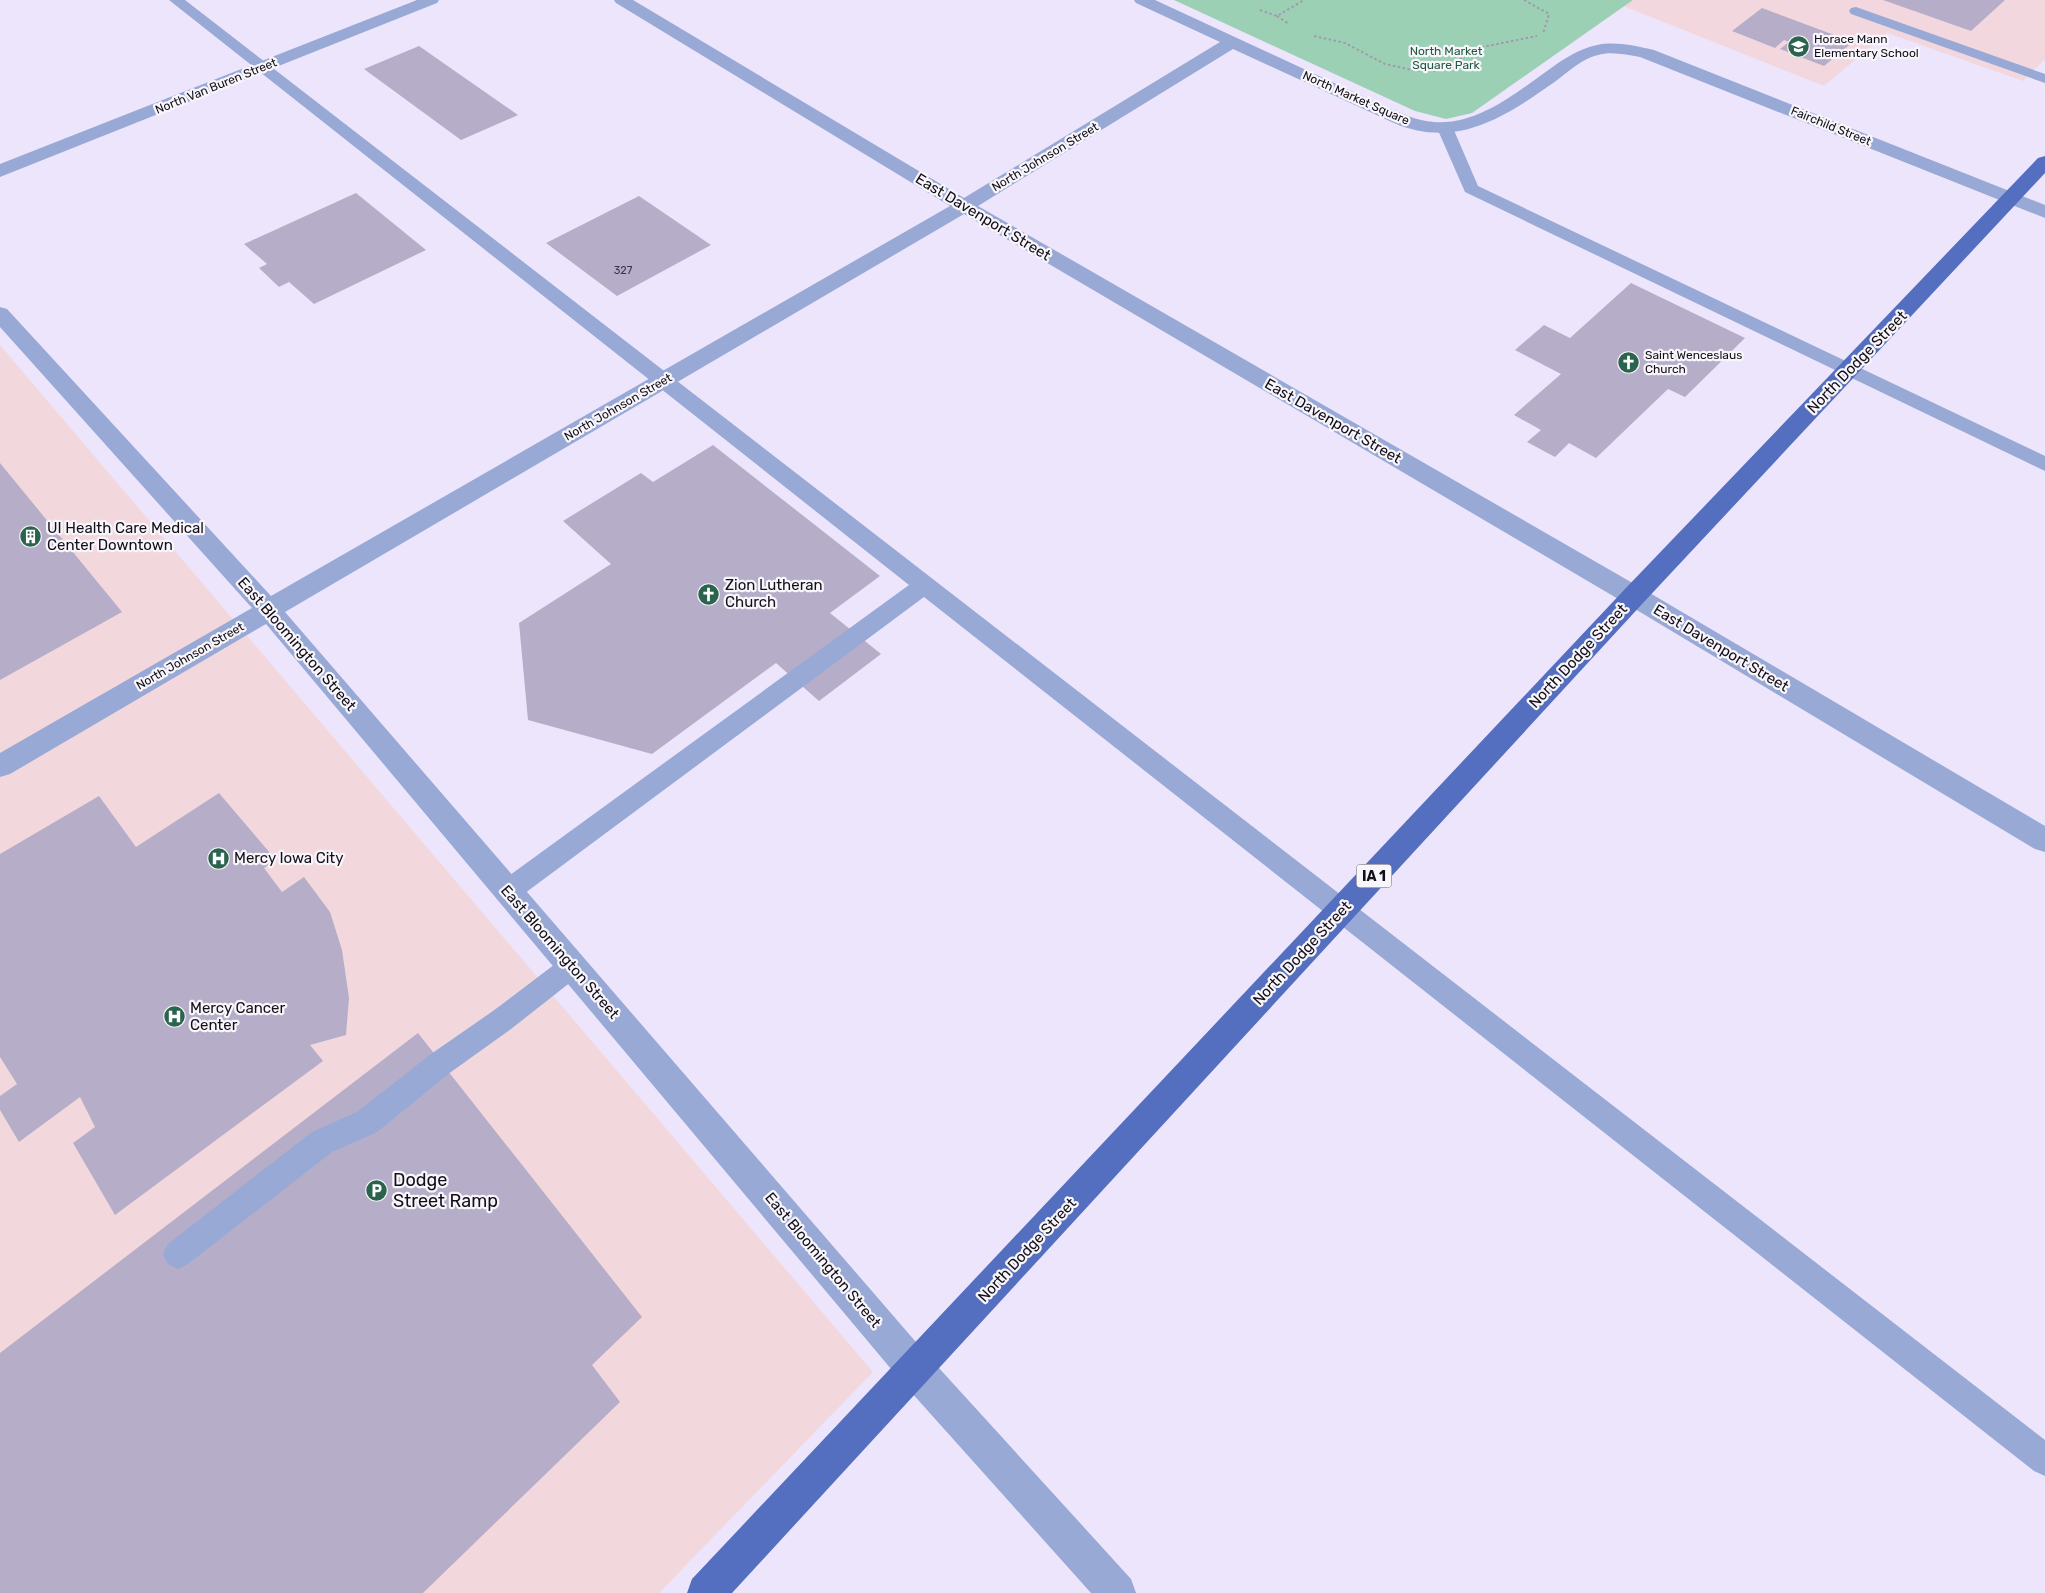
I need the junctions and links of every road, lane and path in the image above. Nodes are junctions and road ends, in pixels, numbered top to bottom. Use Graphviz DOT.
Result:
graph roads {
  1 [pos="176,0"];
  2 [pos="431,0"];
  3 [pos="622,0"];
  4 [pos="1142,0"];
  5 [pos="1524,0"];
  6 [pos="1856,11"];
  7 [pos="1313,36"];
  8 [pos="1232,42"];
  9 [pos="1614,49"];
  10 [pos="262,67"];
  11 [pos="2045,79"];
  12 [pos="1445,128"];
  13 [pos="2045,162"];
  14 [pos="0,171"];
  15 [pos="2013,198"];
  16 [pos="964,206"];
  17 [pos="2045,212"];
  18 [pos="0,314"];
  19 [pos="1850,370"];
  20 [pos="664,380"];
  21 [pos="2045,464"];
  22 [pos="926,584"];
  23 [pos="1634,596"];
  24 [pos="269,610"];
  25 [pos="0,766"];
  26 [pos="2045,840"];
  27 [pos="508,891"];
  28 [pos="1342,910"];
  29 [pos="572,966"];
  30 [pos="178,1254"];
  31 [pos="916,1369"];
  32 [pos="2045,1460"];
  33 [pos="706,1593"];
  34 [pos="1117,1593"];
  1 -- 10 [label="lane"];
  2 -- 10 [label="street, North Van Buren Street"];
  3 -- 16 [label="street, East Davenport Street"];
  4 -- 8 [label="street"];
  5 -- 7 [label="path"];
  6 -- 11 [label="lane"];
  8 -- 12 [label="street, North Market Square"];
  8 -- 16 [label="street, North Johnson Street"];
  9 -- 12 [label="street, North Market Square"];
  9 -- 15 [label="street, Fairchild Street"];
  10 -- 14 [label="street, North Van Buren Street"];
  10 -- 20 [label="lane"];
  12 -- 19 [label="lane"];
  13 -- 15 [label="main road, North Dodge Street / IA 1"];
  15 -- 17 [label="street, Fairchild Street"];
  15 -- 19 [label="main road, North Dodge Street / IA 1"];
  16 -- 20 [label="street, North Johnson Street"];
  16 -- 23 [label="street, East Davenport Street"];
  18 -- 24 [label="street, East Bloomington Street"];
  19 -- 21 [label="lane"];
  19 -- 23 [label="main road, North Dodge Street / IA 1"];
  20 -- 22 [label="lane"];
  20 -- 24 [label="street, North Johnson Street"];
  22 -- 27 [label="lane"];
  22 -- 28 [label="lane"];
  23 -- 26 [label="street, East Davenport Street"];
  23 -- 28 [label="main road, North Dodge Street / IA 1"];
  24 -- 25 [label="street, North Johnson Street"];
  24 -- 27 [label="street, East Bloomington Street"];
  27 -- 29 [label="street, East Bloomington Street"];
  28 -- 31 [label="main road, North Dodge Street / IA 1"];
  28 -- 32 [label="lane"];
  29 -- 30 [label="lane"];
  29 -- 31 [label="street, East Bloomington Street"];
  31 -- 33 [label="main road, North Dodge Street / IA 1"];
  31 -- 34 [label="street, East Bloomington Street"];
}
